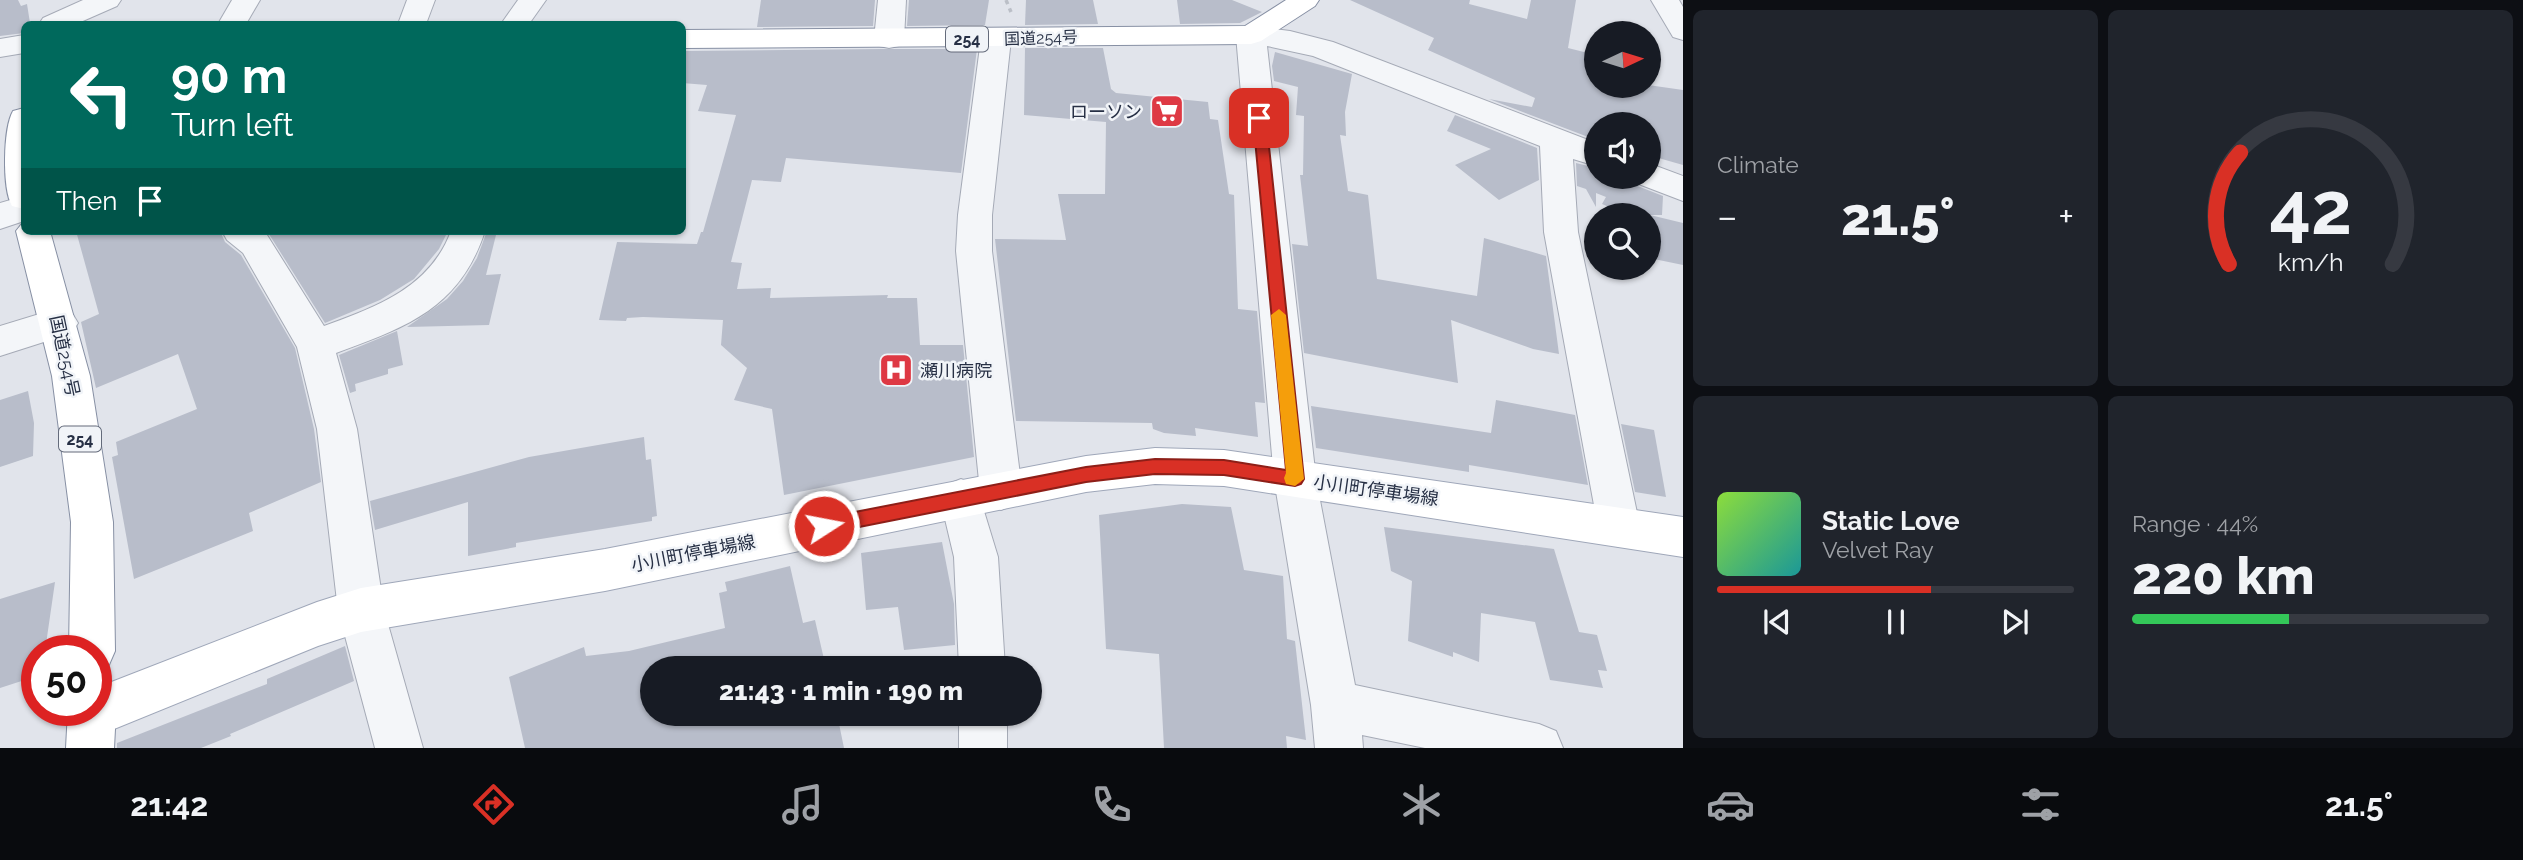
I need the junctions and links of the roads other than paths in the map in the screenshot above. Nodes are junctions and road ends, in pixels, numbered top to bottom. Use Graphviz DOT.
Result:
graph roads {
  1 [pos="107,0"];
  2 [pos="246,0"];
  3 [pos="421,0"];
  4 [pos="532,0"];
  5 [pos="892,0"];
  6 [pos="1305,0"];
  7 [pos="1665,0"];
  8 [pos="51,16"];
  9 [pos="234,21"];
  10 [pos="413,21"];
  11 [pos="516,21"];
  12 [pos="1683,31"];
  13 [pos="1251,35"];
  14 [pos="686,39"];
  15 [pos="889,39"];
  16 [pos="996,39"];
  17 [pos="21,44"];
  18 [pos="0,48"];
  19 [pos="1556,139"];
  20 [pos="1584,150"];
  21 [pos="1661,181"];
  22 [pos="1683,189"];
  23 [pos="21,209"];
  24 [pos="0,216"];
  25 [pos="34,235"];
  26 [pos="244,235"];
  27 [pos="467,235"];
  28 [pos="59,323"];
  29 [pos="0,341"];
  30 [pos="315,345"];
  31 [pos="1295,479"];
  32 [pos="981,495"];
  33 [pos="1619,527"];
  34 [pos="1683,537"];
  35 [pos="361,610"];
  36 [pos="92,635"];
  37 [pos="981,656"];
  38 [pos="112,715"];
  39 [pos="983,726"];
  40 [pos="1337,726"];
  41 [pos="399,748"];
  42 [pos="983,748"];
  43 [pos="1539,748"];
  1 -- 8 [label="street"];
  2 -- 9 [label="street"];
  3 -- 10 [label="street"];
  4 -- 11 [label="street"];
  5 -- 15 [label="street"];
  6 -- 13 [label="main road"];
  7 -- 12 [label="street"];
  13 -- 16 [label="main road, 国道254号 / 254"];
  13 -- 19 [label="street"];
  13 -- 31 [label="street"];
  14 -- 15 [label="main road, 国道254号 / 254"];
  15 -- 16 [label="main road, 国道254号 / 254"];
  16 -- 32 [label="street"];
  17 -- 18 [label="street"];
  19 -- 20 [label="street"];
  19 -- 33 [label="street"];
  21 -- 22 [label="street"];
  23 -- 24 [label="street"];
  25 -- 28 [label="main road, 国道254号 / 254"];
  26 -- 30 [label="street"];
  27 -- 30 [label="street"];
  28 -- 29 [label="street"];
  28 -- 36 [label="main road, 国道254号 / 254"];
  30 -- 35 [label="street"];
  31 -- 32 [label="main road, 小川町停車場線"];
  31 -- 33 [label="main road, 小川町停車場線"];
  31 -- 40 [label="street"];
  32 -- 35 [label="main road, 小川町停車場線"];
  32 -- 37 [label="street"];
  33 -- 34 [label="main road, 小川町停車場線"];
  35 -- 38 [label="main road, 小川町停車場線"];
  35 -- 41 [label="street"];
  39 -- 42 [label="street"];
  40 -- 43 [label="street"];
}
